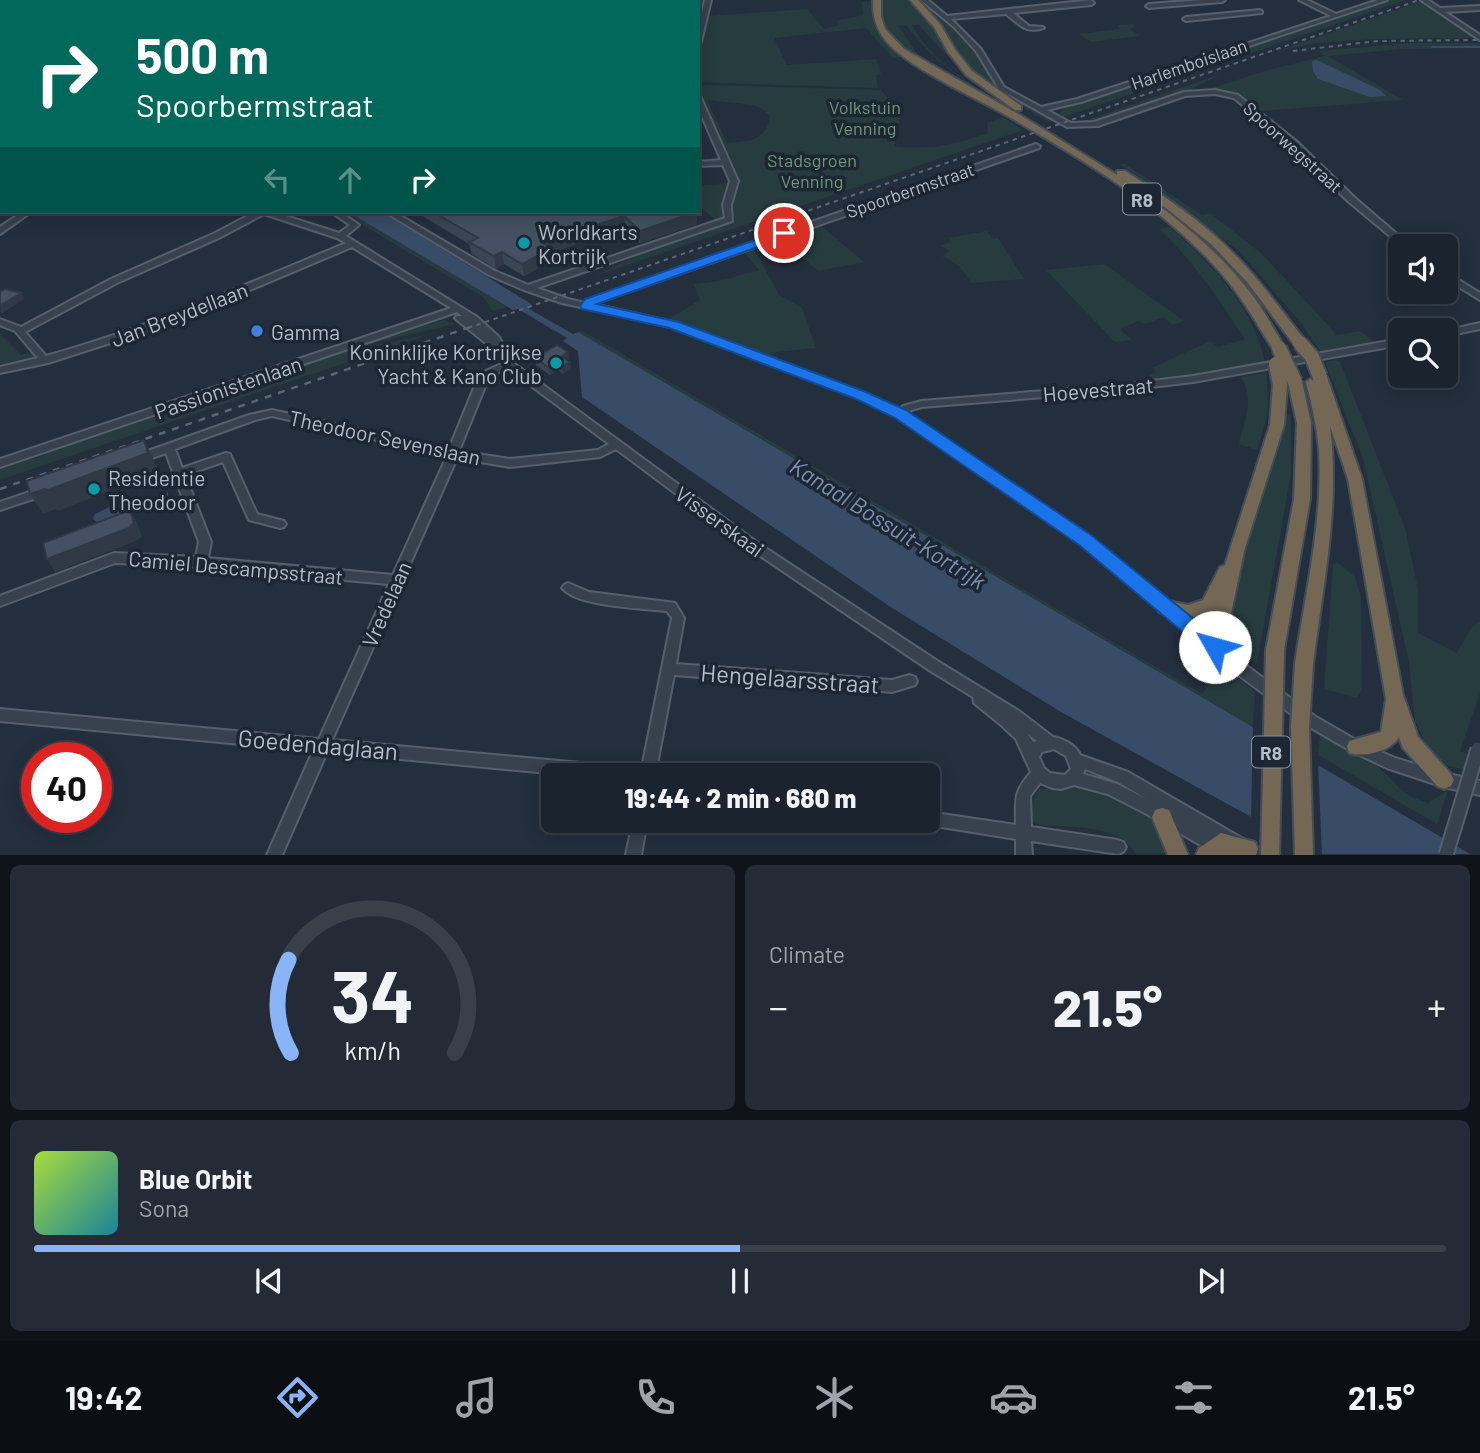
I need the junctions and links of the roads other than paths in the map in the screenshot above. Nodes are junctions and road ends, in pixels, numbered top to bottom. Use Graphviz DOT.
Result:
graph roads {
  1 [pos="708,0"];
  2 [pos="877,0"];
  3 [pos="914,0"];
  4 [pos="924,0"];
  5 [pos="1088,0"];
  6 [pos="1222,0"];
  7 [pos="1302,0"];
  8 [pos="1384,0"];
  9 [pos="1424,0"];
  10 [pos="1373,1"];
  11 [pos="1198,2"];
  12 [pos="1149,6"];
  13 [pos="1480,8"];
  14 [pos="1440,10"];
  15 [pos="1007,11"];
  16 [pos="1259,12"];
  17 [pos="1218,16"];
  18 [pos="1336,16"];
  19 [pos="946,18"];
  20 [pos="1186,19"];
  21 [pos="1041,28"];
  22 [pos="700,33"];
  23 [pos="1480,38"];
  24 [pos="700,102"];
  25 [pos="1041,109"];
  26 [pos="710,125"];
  27 [pos="701,126"];
  28 [pos="1036,146"];
  29 [pos="727,162"];
  30 [pos="700,163"];
  31 [pos="24,214"];
  32 [pos="259,214"];
  33 [pos="269,214"];
  34 [pos="338,214"];
  35 [pos="392,214"];
  36 [pos="0,231"];
  37 [pos="1393,234"];
  38 [pos="340,236"];
  39 [pos="352,244"];
  40 [pos="1458,283"];
  41 [pos="527,288"];
  42 [pos="1480,297"];
  43 [pos="587,306"];
  44 [pos="455,310"];
  45 [pos="0,322"];
  46 [pos="1480,326"];
  47 [pos="1458,330"];
  48 [pos="20,331"];
  49 [pos="1388,344"];
  50 [pos="45,360"];
  51 [pos="508,364"];
  52 [pos="0,370"];
  53 [pos="1316,378"];
  54 [pos="1287,384"];
  55 [pos="901,414"];
  56 [pos="616,445"];
  57 [pos="169,448"];
  58 [pos="453,454"];
  59 [pos="0,463"];
  60 [pos="121,465"];
  61 [pos="179,473"];
  62 [pos="61,485"];
  63 [pos="0,506"];
  64 [pos="280,524"];
  65 [pos="1236,551"];
  66 [pos="201,562"];
  67 [pos="396,580"];
  68 [pos="568,588"];
  69 [pos="0,601"];
  70 [pos="1165,607"];
  71 [pos="1215,647"];
  72 [pos="668,669"];
  73 [pos="952,677"];
  74 [pos="910,681"];
  75 [pos="1394,695"];
  76 [pos="0,715"];
  77 [pos="1049,742"];
  78 [pos="324,744"];
  79 [pos="1479,746"];
  80 [pos="1356,747"];
  81 [pos="1032,757"];
  82 [pos="1077,760"];
  83 [pos="650,763"];
  84 [pos="541,766"];
  85 [pos="1039,773"];
  86 [pos="1072,778"];
  87 [pos="1444,780"];
  88 [pos="1480,788"];
  89 [pos="1162,817"];
  90 [pos="940,821"];
  91 [pos="638,833"];
  92 [pos="1023,833"];
  93 [pos="1118,847"];
  94 [pos="1232,852"];
  95 [pos="274,855"];
  96 [pos="633,855"];
  97 [pos="1024,855"];
  98 [pos="1178,855"];
  99 [pos="1270,855"];
  100 [pos="1304,855"];
  101 [pos="1446,855"];
  1 -- 22 [label="street"];
  2 -- 54 [label="highway, R8, bridge"];
  3 -- 53 [label="highway, R8"];
  4 -- 19 [label="street, Spoorwegstraat"];
  5 -- 15 [label="street"];
  6 -- 11 [label="street"];
  7 -- 18 [label="street"];
  8 -- 10 [label="street, Harlemboislaan"];
  9 -- 14 [label="street"];
  10 -- 18 [label="street, Harlemboislaan"];
  11 -- 12 [label="street"];
  11 -- 17 [label="street"];
  13 -- 14 [label="street"];
  14 -- 23 [label="street"];
  15 -- 19 [label="street"];
  15 -- 21 [label="street"];
  16 -- 17 [label="street"];
  17 -- 20 [label="street"];
  18 -- 25 [label="street, Harlemboislaan"];
  19 -- 25 [label="street, Spoorwegstraat"];
  24 -- 26 [label="street"];
  25 -- 37 [label="street, Spoorwegstraat"];
  26 -- 27 [label="street"];
  26 -- 29 [label="street"];
  28 -- 43 [label="street, Spoorbermstraat"];
  29 -- 30 [label="street"];
  29 -- 41 [label="street"];
  31 -- 36 [label="street"];
  32 -- 48 [label="street"];
  33 -- 38 [label="street, Visserskaai"];
  34 -- 38 [label="street"];
  35 -- 41 [label="street"];
  38 -- 39 [label="street, Visserskaai"];
  39 -- 44 [label="street, Visserskaai"];
  39 -- 50 [label="street, Jan Breydellaan"];
  40 -- 42 [label="street"];
  41 -- 43 [label="street"];
  43 -- 55 [label="street"];
  44 -- 51 [label="street, Visserskaai"];
  44 -- 59 [label="street, Passionistenlaan"];
  45 -- 48 [label="street"];
  46 -- 47 [label="street"];
  48 -- 50 [label="street"];
  49 -- 55 [label="street, Hoevestraat"];
  50 -- 52 [label="street, Jan Breydellaan"];
  51 -- 56 [label="street, Visserskaai"];
  51 -- 58 [label="street, Vredelaan"];
  53 -- 75 [label="highway"];
  53 -- 100 [label="highway, R8, bridge"];
  54 -- 65 [label="highway"];
  54 -- 99 [label="highway, R8, bridge"];
  55 -- 70 [label="street"];
  56 -- 58 [label="street, Theodoor Sevenslaan"];
  56 -- 73 [label="street, Visserskaai"];
  57 -- 58 [label="street, Theodoor Sevenslaan"];
  57 -- 60 [label="street, Theodoor Sevenslaan"];
  57 -- 61 [label="street"];
  58 -- 67 [label="street, Vredelaan"];
  61 -- 64 [label="street"];
  61 -- 66 [label="street"];
  62 -- 63 [label="street"];
  65 -- 70 [label="highway"];
  65 -- 71 [label="highway"];
  66 -- 67 [label="street, Camiel Descampsstraat"];
  66 -- 69 [label="street, Camiel Descampsstraat"];
  67 -- 78 [label="street, Vredelaan"];
  68 -- 72 [label="street"];
  70 -- 71 [label="street"];
  71 -- 80 [label="street"];
  72 -- 74 [label="street, Hengelaarsstraat"];
  72 -- 83 [label="street"];
  73 -- 77 [label="street, Visserskaai"];
  73 -- 81 [label="street, Visserskaai"];
  75 -- 80 [label="highway"];
  75 -- 87 [label="highway"];
  76 -- 78 [label="street, Goedendaglaan"];
  77 -- 81 [label="street"];
  77 -- 82 [label="street"];
  78 -- 84 [label="street, Goedendaglaan"];
  78 -- 95 [label="street, Vredelaan"];
  79 -- 101 [label="street, bridge"];
  80 -- 87 [label="street"];
  81 -- 85 [label="street"];
  82 -- 86 [label="street"];
  82 -- 94 [label="street"];
  85 -- 86 [label="street"];
  85 -- 92 [label="street"];
  86 -- 89 [label="street"];
  87 -- 88 [label="street"];
  89 -- 94 [label="street"];
  89 -- 98 [label="highway"];
  90 -- 92 [label="street"];
  91 -- 96 [label="street"];
  92 -- 93 [label="street"];
  92 -- 97 [label="street"];
}
